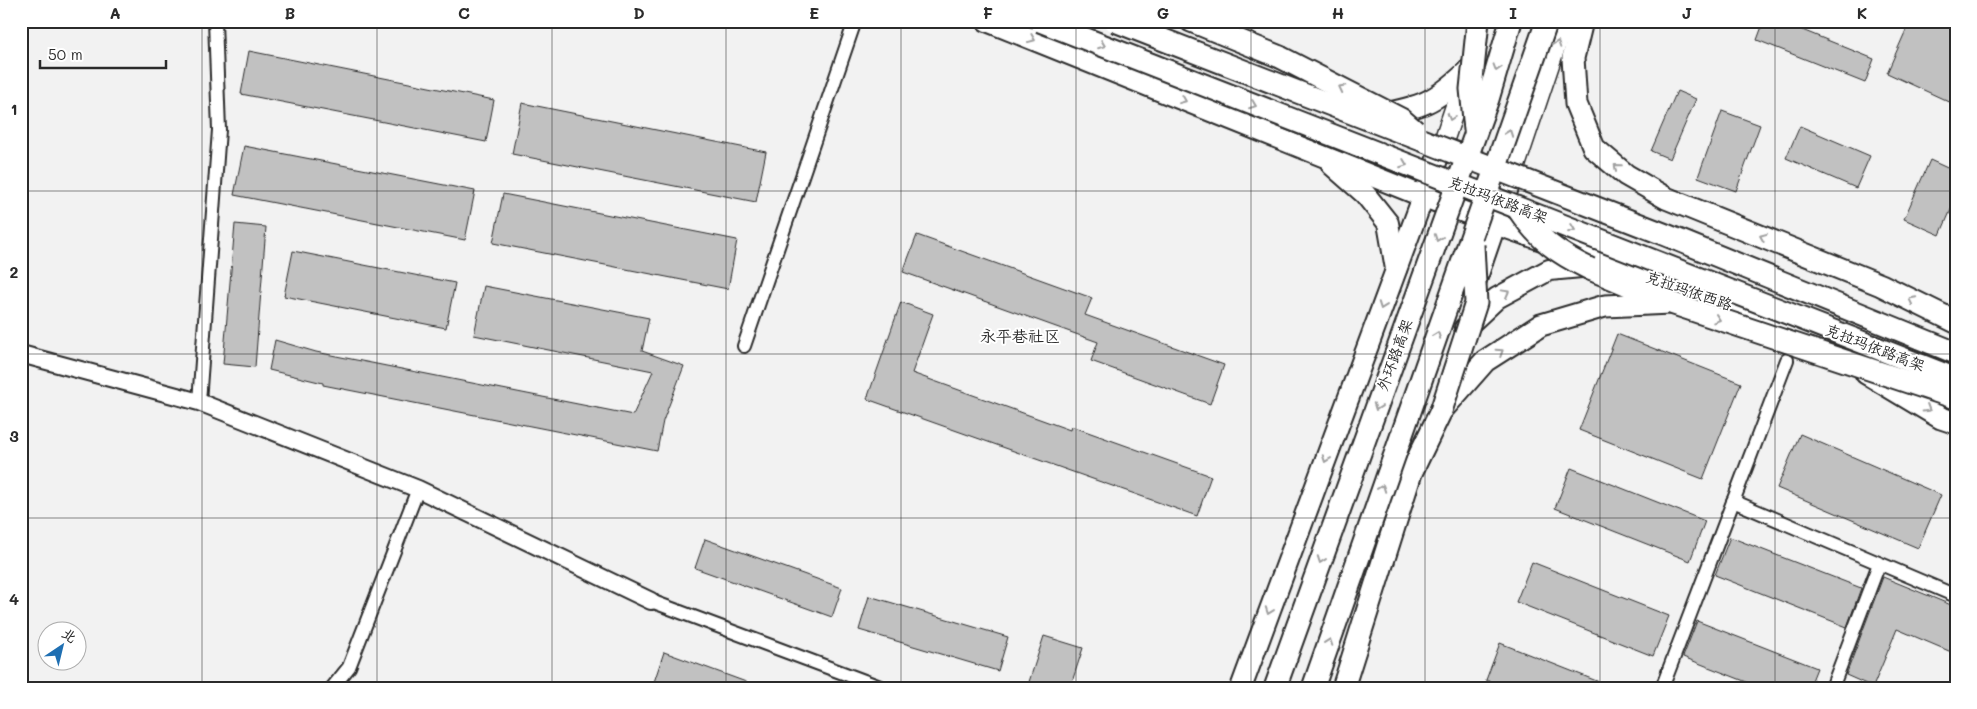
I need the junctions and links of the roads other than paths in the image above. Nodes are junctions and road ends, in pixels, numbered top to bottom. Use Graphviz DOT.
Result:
graph roads {
  1 [pos="215,21"];
  2 [pos="855,21"];
  3 [pos="987,21"];
  4 [pos="1040,21"];
  5 [pos="1115,21"];
  6 [pos="1127,21"];
  7 [pos="1191,21"];
  8 [pos="1478,21"];
  9 [pos="1485,21"];
  10 [pos="1511,21"];
  11 [pos="1547,21"];
  12 [pos="1564,21"];
  13 [pos="1582,21"];
  14 [pos="1466,74"];
  15 [pos="1369,117"];
  16 [pos="1442,146"];
  17 [pos="1321,156"];
  18 [pos="1513,173"];
  19 [pos="1422,196"];
  20 [pos="1495,224"];
  21 [pos="1612,264"];
  22 [pos="1396,269"];
  23 [pos="1671,303"];
  24 [pos="1779,322"];
  25 [pos="1956,322"];
  26 [pos="1456,336"];
  27 [pos="744,346"];
  28 [pos="1956,353"];
  29 [pos="21,354"];
  30 [pos="1956,358"];
  31 [pos="1787,360"];
  32 [pos="1956,379"];
  33 [pos="1956,388"];
  34 [pos="1956,398"];
  35 [pos="199,402"];
  36 [pos="1441,411"];
  37 [pos="1956,423"];
  38 [pos="418,489"];
  39 [pos="1733,501"];
  40 [pos="1879,564"];
  41 [pos="1956,596"];
  42 [pos="651,601"];
  43 [pos="332,688"];
  44 [pos="883,688"];
  45 [pos="1241,688"];
  46 [pos="1275,688"];
  47 [pos="1313,688"];
  48 [pos="1332,688"];
  49 [pos="1343,688"];
  50 [pos="1662,688"];
  51 [pos="1832,688"];
  1 -- 35 [label="street"];
  2 -- 27 [label="street"];
  3 -- 17 [label="main road, 克拉玛依西路, one-way"];
  4 -- 32 [label="highway, 克拉玛依路高架, one-way, bridge"];
  5 -- 28 [label="highway, 克拉玛依路高架, bridge"];
  6 -- 15 [label="main road"];
  36 -- 7 [label="highway, one-way, bridge"];
  8 -- 23 [label="highway, bridge"];
  9 -- 14 [label="main road"];
  10 -- 46 [label="highway, 外环路高架, one-way, bridge"];
  47 -- 11 [label="highway, one-way, bridge"];
  18 -- 12 [label="main road, one-way"];
  25 -- 13 [label="highway, one-way"];
  14 -- 15 [label="highway"];
  14 -- 16 [label="main road, one-way"];
  15 -- 16 [label="main road"];
  16 -- 18 [label="main road"];
  16 -- 19 [label="main road"];
  17 -- 19 [label="main road, 克拉玛依西路"];
  17 -- 22 [label="main road"];
  18 -- 20 [label="main road"];
  18 -- 30 [label="main road"];
  19 -- 20 [label="main road, 克拉玛依西路"];
  19 -- 22 [label="main road"];
  20 -- 21 [label="main road, 克拉玛依西路"];
  20 -- 26 [label="main road"];
  21 -- 24 [label="main road, 克拉玛依西路"];
  26 -- 21 [label="main road, one-way"];
  22 -- 45 [label="main road, one-way"];
  23 -- 34 [label="highway, one-way, bridge"];
  36 -- 23 [label="highway, one-way, bridge"];
  24 -- 33 [label="main road, 克拉玛依西路"];
  24 -- 37 [label="highway, one-way"];
  26 -- 48 [label="main road"];
  29 -- 35 [label="street"];
  31 -- 39 [label="street"];
  35 -- 38 [label="street"];
  36 -- 49 [label="highway"];
  38 -- 42 [label="street"];
  38 -- 43 [label="street"];
  39 -- 40 [label="street"];
  39 -- 50 [label="street"];
  40 -- 41 [label="street"];
  40 -- 51 [label="street"];
  42 -- 44 [label="street"];
}
